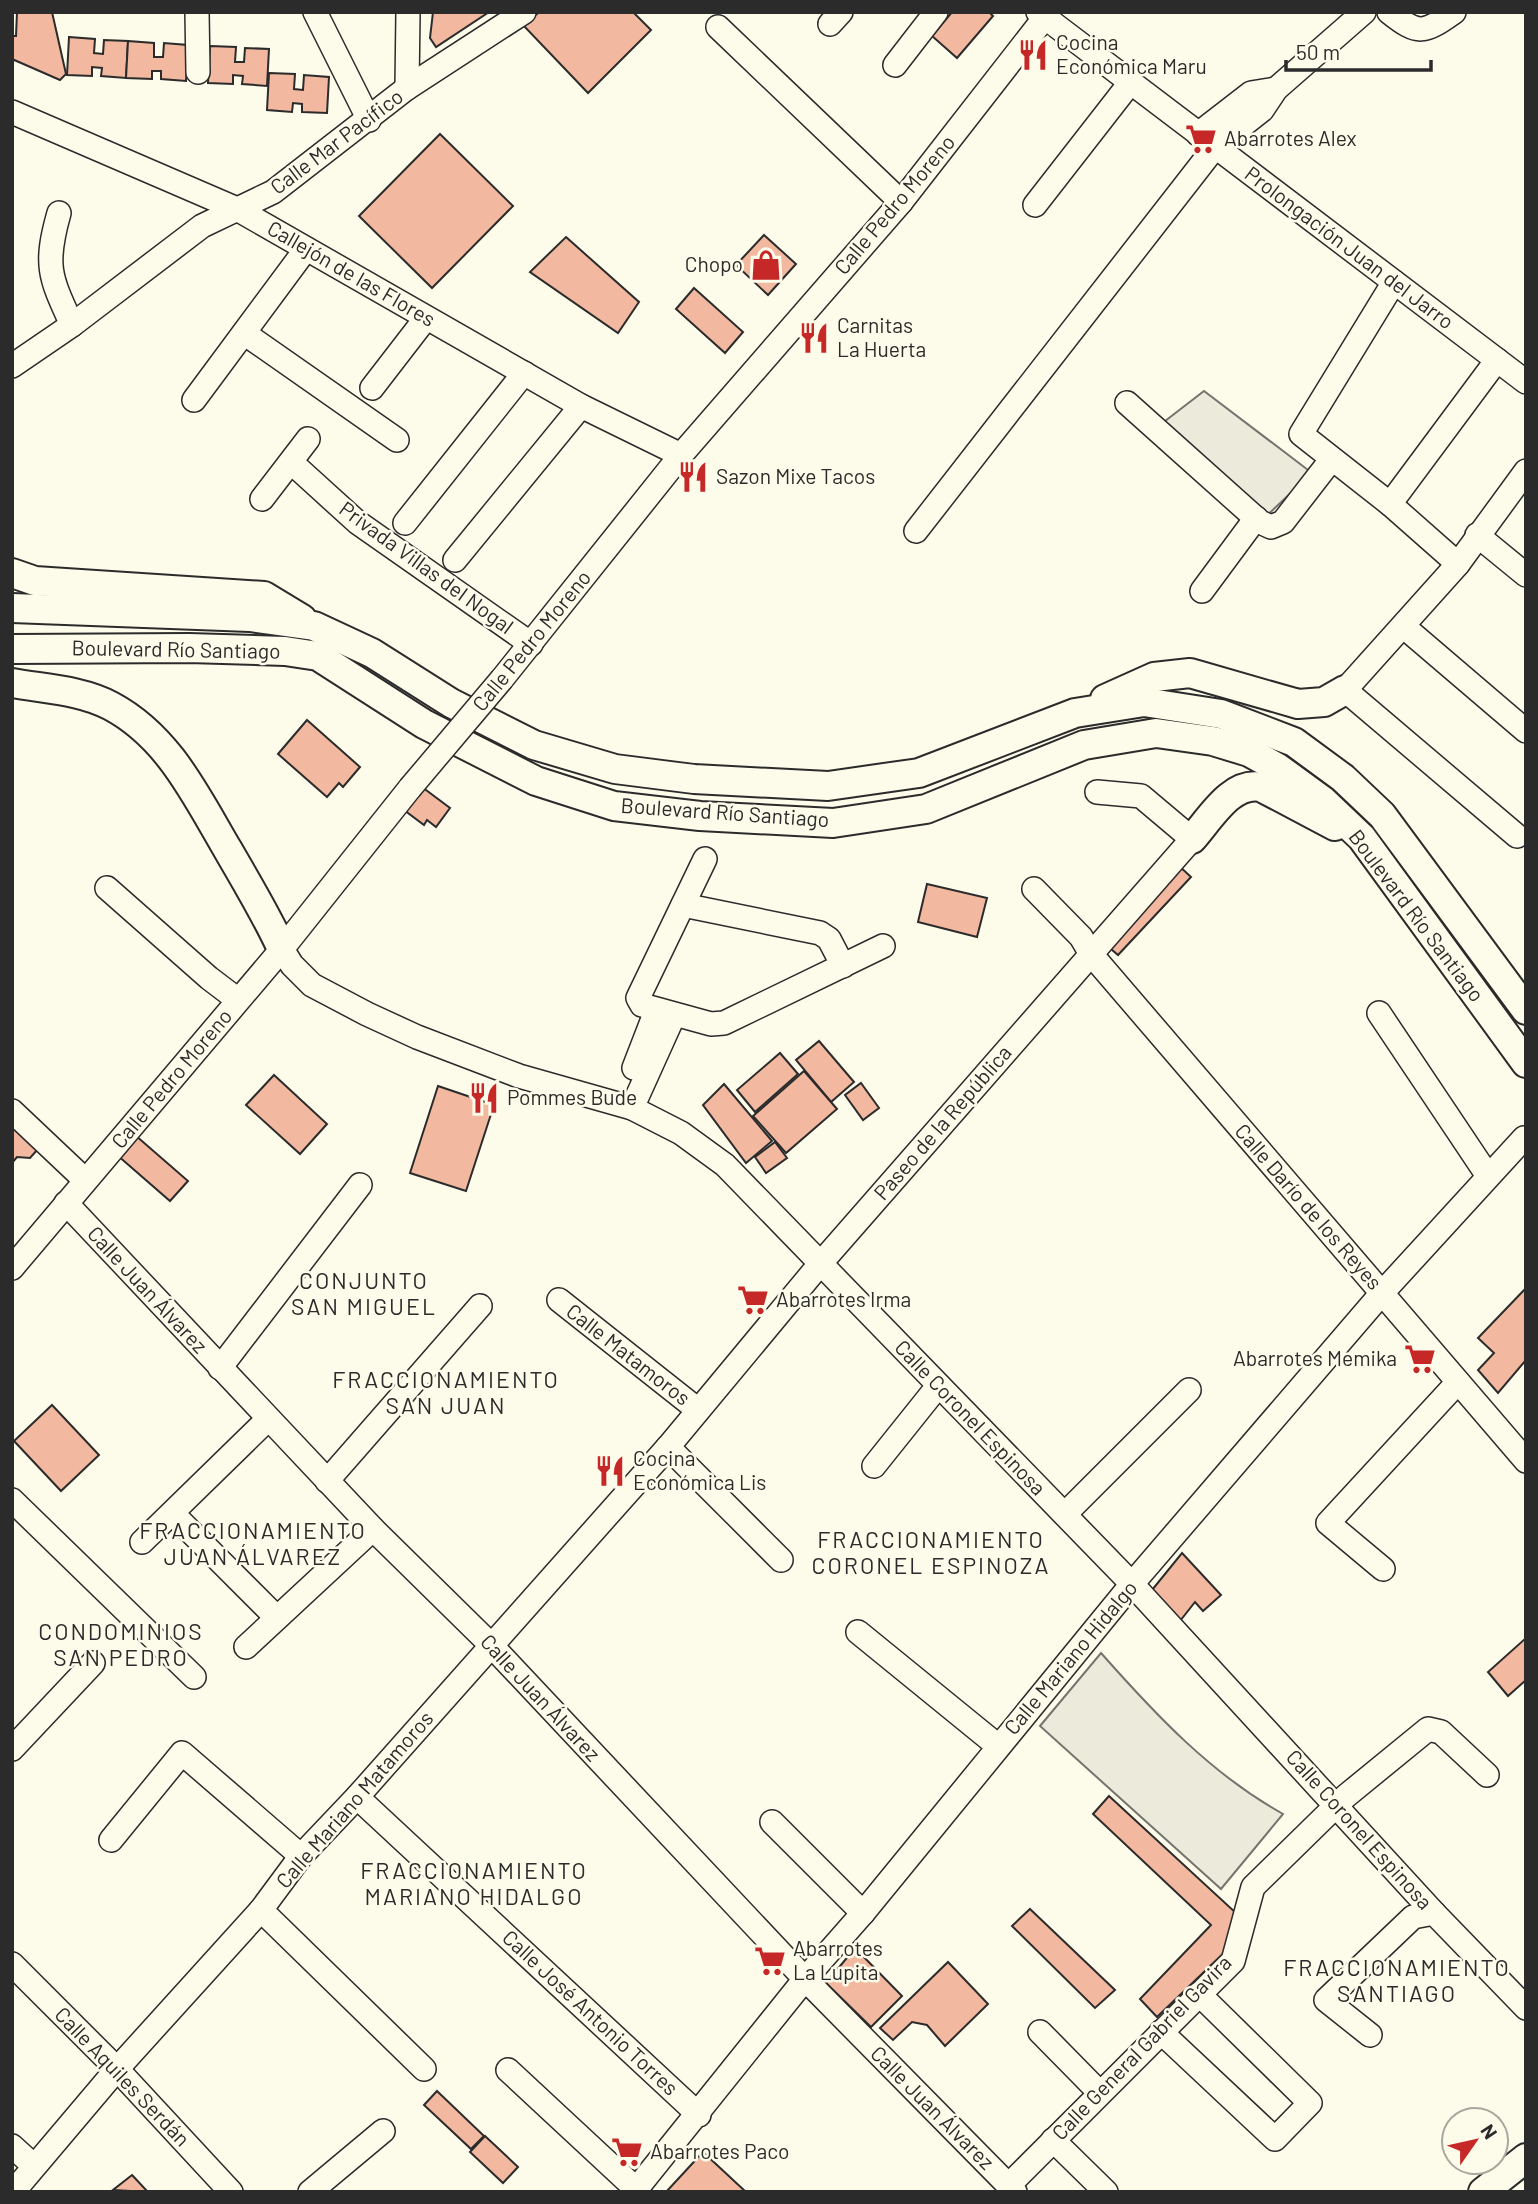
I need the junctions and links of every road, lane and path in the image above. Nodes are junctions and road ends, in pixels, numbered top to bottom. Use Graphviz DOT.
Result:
graph roads {
  1 [pos="197,12"];
  2 [pos="315,12"];
  3 [pos="408,12"];
  4 [pos="524,12"];
  5 [pos="936,12"];
  6 [pos="1364,12"];
  7 [pos="1389,12"];
  8 [pos="1454,12"];
  9 [pos="1044,14"];
  10 [pos="718,27"];
  11 [pos="895,65"];
  12 [pos="198,72"];
  13 [pos="1130,83"];
  14 [pos="407,88"];
  15 [pos="12,112"];
  16 [pos="369,120"];
  17 [pos="1206,140"];
  18 [pos="901,202"];
  19 [pos="1035,205"];
  20 [pos="237,209"];
  21 [pos="59,213"];
  22 [pos="306,249"];
  23 [pos="1394,282"];
  24 [pos="426,318"];
  25 [pos="72,325"];
  26 [pos="244,333"];
  27 [pos="1497,360"];
  28 [pos="12,366"];
  29 [pos="524,373"];
  30 [pos="1526,382"];
  31 [pos="372,388"];
  32 [pos="194,400"];
  33 [pos="1127,402"];
  34 [pos="581,406"];
  35 [pos="308,439"];
  36 [pos="397,440"];
  37 [pos="681,455"];
  38 [pos="1331,460"];
  39 [pos="291,462"];
  40 [pos="1526,471"];
  41 [pos="262,499"];
  42 [pos="1390,504"];
  43 [pos="1256,518"];
  44 [pos="405,523"];
  45 [pos="916,531"];
  46 [pos="1478,535"];
  47 [pos="455,560"];
  48 [pos="1458,564"];
  49 [pos="12,573"];
  50 [pos="1526,575"];
  51 [pos="1202,592"];
  52 [pos="12,608"];
  53 [pos="313,626"];
  54 [pos="1403,626"];
  55 [pos="530,644"];
  56 [pos="12,649"];
  57 [pos="12,683"];
  58 [pos="1345,690"];
  59 [pos="1075,713"];
  60 [pos="1526,731"];
  61 [pos="1097,792"];
  62 [pos="1517,836"];
  63 [pos="1362,838"];
  64 [pos="1192,839"];
  65 [pos="705,859"];
  66 [pos="107,888"];
  67 [pos="1034,890"];
  68 [pos="683,905"];
  69 [pos="883,946"];
  70 [pos="282,949"];
  71 [pos="1091,954"];
  72 [pos="843,967"];
  73 [pos="238,1000"];
  74 [pos="1526,1010"];
  75 [pos="665,1013"];
  76 [pos="1379,1013"];
  77 [pos="1526,1063"];
  78 [pos="625,1105"];
  79 [pos="12,1111"];
  80 [pos="1524,1138"];
  81 [pos="1488,1175"];
  82 [pos="85,1180"];
  83 [pos="360,1185"];
  84 [pos="65,1203"];
  85 [pos="820,1264"];
  86 [pos="12,1268"];
  87 [pos="1382,1293"];
  88 [pos="559,1300"];
  89 [pos="480,1306"];
  90 [pos="220,1368"];
  91 [pos="1458,1382"];
  92 [pos="938,1386"];
  93 [pos="1189,1390"];
  94 [pos="698,1410"];
  95 [pos="268,1419"];
  96 [pos="668,1447"];
  97 [pos="1526,1461"];
  98 [pos="874,1466"];
  99 [pos="327,1481"];
  100 [pos="12,1500"];
  101 [pos="173,1514"];
  102 [pos="1065,1514"];
  103 [pos="373,1530"];
  104 [pos="142,1542"];
  105 [pos="781,1560"];
  106 [pos="1383,1569"];
  107 [pos="1132,1584"];
  108 [pos="276,1617"];
  109 [pos="858,1632"];
  110 [pos="491,1645"];
  111 [pos="246,1647"];
  112 [pos="93,1663"];
  113 [pos="194,1677"];
  114 [pos="998,1746"];
  115 [pos="12,1749"];
  116 [pos="1487,1775"];
  117 [pos="357,1797"];
  118 [pos="1337,1806"];
  119 [pos="772,1822"];
  120 [pos="111,1840"];
  121 [pos="301,1856"];
  122 [pos="261,1910"];
  123 [pos="863,1913"];
  124 [pos="1434,1913"];
  125 [pos="12,1964"];
  126 [pos="805,1979"];
  127 [pos="1199,1994"];
  128 [pos="1526,2008"];
  129 [pos="1040,2032"];
  130 [pos="1161,2032"];
  131 [pos="1370,2035"];
  132 [pos="117,2069"];
  133 [pos="424,2069"];
  134 [pos="508,2070"];
  135 [pos="1100,2093"];
  136 [pos="699,2115"];
  137 [pos="383,2131"];
  138 [pos="1053,2140"];
  139 [pos="12,2146"];
  140 [pos="1526,2158"];
  141 [pos="34,2166"];
  142 [pos="1012,2188"];
  143 [pos="635,2190"];
  144 [pos="13,2192"];
  145 [pos="231,2192"];
  146 [pos="310,2192"];
  147 [pos="1106,2192"];
  148 [pos="1483,2192"];
  1 -- 12 [label="street"];
  2 -- 16 [label="street"];
  3 -- 14 [label="street"];
  4 -- 14 [label="street, Calle Mar Pacífico"];
  5 -- 11 [label="street"];
  6 -- 17 [label="street"];
  7 -- 8 [label="street"];
  9 -- 13 [label="street, Prolongación Juan del Jarro"];
  9 -- 18 [label="street, Calle Pedro Moreno"];
  10 -- 18 [label="street"];
  13 -- 17 [label="street, Prolongación Juan del Jarro"];
  13 -- 19 [label="street"];
  14 -- 16 [label="street, Calle Mar Pacífico"];
  15 -- 20 [label="street, Callejón de las Flores"];
  16 -- 20 [label="street, Calle Mar Pacífico"];
  17 -- 23 [label="street, Prolongación Juan del Jarro"];
  17 -- 45 [label="street"];
  18 -- 37 [label="street, Calle Pedro Moreno"];
  20 -- 22 [label="street, Callejón de las Flores"];
  20 -- 25 [label="street, Calle Mar Pacífico"];
  21 -- 25 [label="street"];
  22 -- 24 [label="street, Callejón de las Flores"];
  22 -- 26 [label="street"];
  23 -- 27 [label="street, Prolongación Juan del Jarro"];
  23 -- 38 [label="street"];
  24 -- 29 [label="street, Callejón de las Flores"];
  24 -- 31 [label="street"];
  25 -- 28 [label="street, Calle Mar Pacífico"];
  26 -- 32 [label="street"];
  26 -- 36 [label="street"];
  27 -- 30 [label="street, Prolongación Juan del Jarro"];
  27 -- 42 [label="street"];
  29 -- 34 [label="street, Callejón de las Flores"];
  29 -- 44 [label="street"];
  33 -- 43 [label="street"];
  34 -- 37 [label="street, Callejón de las Flores"];
  34 -- 47 [label="street"];
  35 -- 39 [label="street"];
  37 -- 55 [label="street, Calle Pedro Moreno"];
  38 -- 42 [label="street"];
  38 -- 43 [label="street"];
  39 -- 41 [label="street"];
  39 -- 55 [label="street, Privada Villas del Nogal"];
  40 -- 46 [label="street"];
  42 -- 48 [label="street"];
  43 -- 51 [label="street"];
  46 -- 48 [label="street"];
  46 -- 50 [label="street"];
  48 -- 54 [label="street"];
  49 -- 53 [label="main road"];
  52 -- 53 [label="main road, Boulevard Río Santiago"];
  53 -- 59 [label="main road, Boulevard Río Santiago"];
  54 -- 58 [label="street"];
  54 -- 60 [label="street"];
  55 -- 70 [label="street, Calle Pedro Moreno, bridge"];
  56 -- 63 [label="main road, Boulevard Río Santiago"];
  57 -- 70 [label="main road"];
  58 -- 59 [label="main road"];
  58 -- 62 [label="street"];
  59 -- 74 [label="main road, Boulevard Río Santiago"];
  61 -- 64 [label="street"];
  63 -- 64 [label="main road"];
  63 -- 77 [label="main road, Boulevard Río Santiago"];
  64 -- 71 [label="street, Paseo de la República"];
  65 -- 68 [label="street"];
  66 -- 73 [label="street"];
  67 -- 71 [label="street, Calle Darío de los Reyes"];
  68 -- 72 [label="street"];
  68 -- 75 [label="street"];
  69 -- 72 [label="street"];
  70 -- 73 [label="street, Calle Pedro Moreno"];
  70 -- 78 [label="street, Calle Coronel Espinosa"];
  71 -- 85 [label="street, Paseo de la República"];
  71 -- 87 [label="street, Calle Darío de los Reyes"];
  72 -- 75 [label="street"];
  73 -- 82 [label="street, Calle Pedro Moreno"];
  75 -- 78 [label="street"];
  76 -- 81 [label="street"];
  78 -- 85 [label="street, Calle Coronel Espinosa"];
  79 -- 82 [label="street"];
  80 -- 81 [label="street, Calle Mariano Hidalgo"];
  81 -- 87 [label="street, Calle Mariano Hidalgo"];
  82 -- 84 [label="street, Calle Pedro Moreno"];
  83 -- 90 [label="street"];
  84 -- 86 [label="street, Calle Pedro Moreno"];
  84 -- 90 [label="street, Calle Juan Álvarez"];
  85 -- 92 [label="street, Calle Coronel Espinosa"];
  85 -- 94 [label="street, Paseo de la República"];
  87 -- 91 [label="street, Calle Darío de los Reyes"];
  87 -- 107 [label="street, Calle Mariano Hidalgo"];
  88 -- 94 [label="street, Calle Matamoros"];
  89 -- 99 [label="street"];
  90 -- 95 [label="street, Calle Juan Álvarez"];
  91 -- 97 [label="street, Calle Darío de los Reyes"];
  91 -- 106 [label="street"];
  92 -- 98 [label="street"];
  92 -- 102 [label="street, Calle Coronel Espinosa"];
  93 -- 102 [label="street"];
  94 -- 96 [label="street, Calle Mariano Matamoros"];
  95 -- 99 [label="street, Calle Juan Álvarez"];
  95 -- 101 [label="street"];
  96 -- 105 [label="street"];
  96 -- 110 [label="street, Calle Mariano Matamoros"];
  99 -- 103 [label="street, Calle Juan Álvarez"];
  100 -- 113 [label="street"];
  101 -- 104 [label="street"];
  101 -- 108 [label="street"];
  102 -- 107 [label="street, Calle Coronel Espinosa"];
  103 -- 108 [label="street"];
  103 -- 110 [label="street, Calle Juan Álvarez"];
  107 -- 114 [label="street, Calle Mariano Hidalgo"];
  107 -- 118 [label="street, Calle Coronel Espinosa"];
  108 -- 111 [label="street"];
  109 -- 114 [label="street"];
  110 -- 117 [label="street, Calle Mariano Matamoros"];
  110 -- 126 [label="street, Calle Juan Álvarez"];
  112 -- 115 [label="street"];
  114 -- 123 [label="street, Calle Mariano Hidalgo"];
  116 -- 118 [label="street, Calle General Gabriel Gavira"];
  117 -- 121 [label="street, Calle Mariano Matamoros"];
  117 -- 136 [label="street, Calle José Antonio Torres"];
  118 -- 124 [label="street, Calle Coronel Espinosa"];
  118 -- 127 [label="street, Calle General Gabriel Gavira"];
  119 -- 123 [label="street"];
  120 -- 121 [label="street"];
  121 -- 122 [label="street, Calle Mariano Matamoros"];
  122 -- 132 [label="street, Calle Mariano Matamoros"];
  122 -- 133 [label="street"];
  123 -- 126 [label="street, Calle Mariano Hidalgo"];
  124 -- 128 [label="street, Calle Coronel Espinosa"];
  124 -- 131 [label="street"];
  125 -- 132 [label="street, Calle Aquiles Serdán"];
  126 -- 136 [label="street, Calle Mariano Hidalgo"];
  126 -- 142 [label="street, Calle Juan Álvarez"];
  127 -- 130 [label="street, Calle General Gabriel Gavira"];
  127 -- 130 [label="street"];
  129 -- 135 [label="street"];
  130 -- 135 [label="street, Calle General Gabriel Gavira"];
  132 -- 141 [label="street, Calle Mariano Matamoros"];
  132 -- 145 [label="street, Calle Aquiles Serdán"];
  134 -- 143 [label="street"];
  135 -- 138 [label="street, Calle General Gabriel Gavira"];
  136 -- 143 [label="street, Calle Mariano Hidalgo"];
  137 -- 146 [label="street"];
  138 -- 142 [label="street, Calle General Gabriel Gavira"];
  138 -- 147 [label="street"];
  139 -- 141 [label="street"];
  140 -- 148 [label="main road"];
  141 -- 144 [label="street, Calle Mariano Matamoros"];
}
